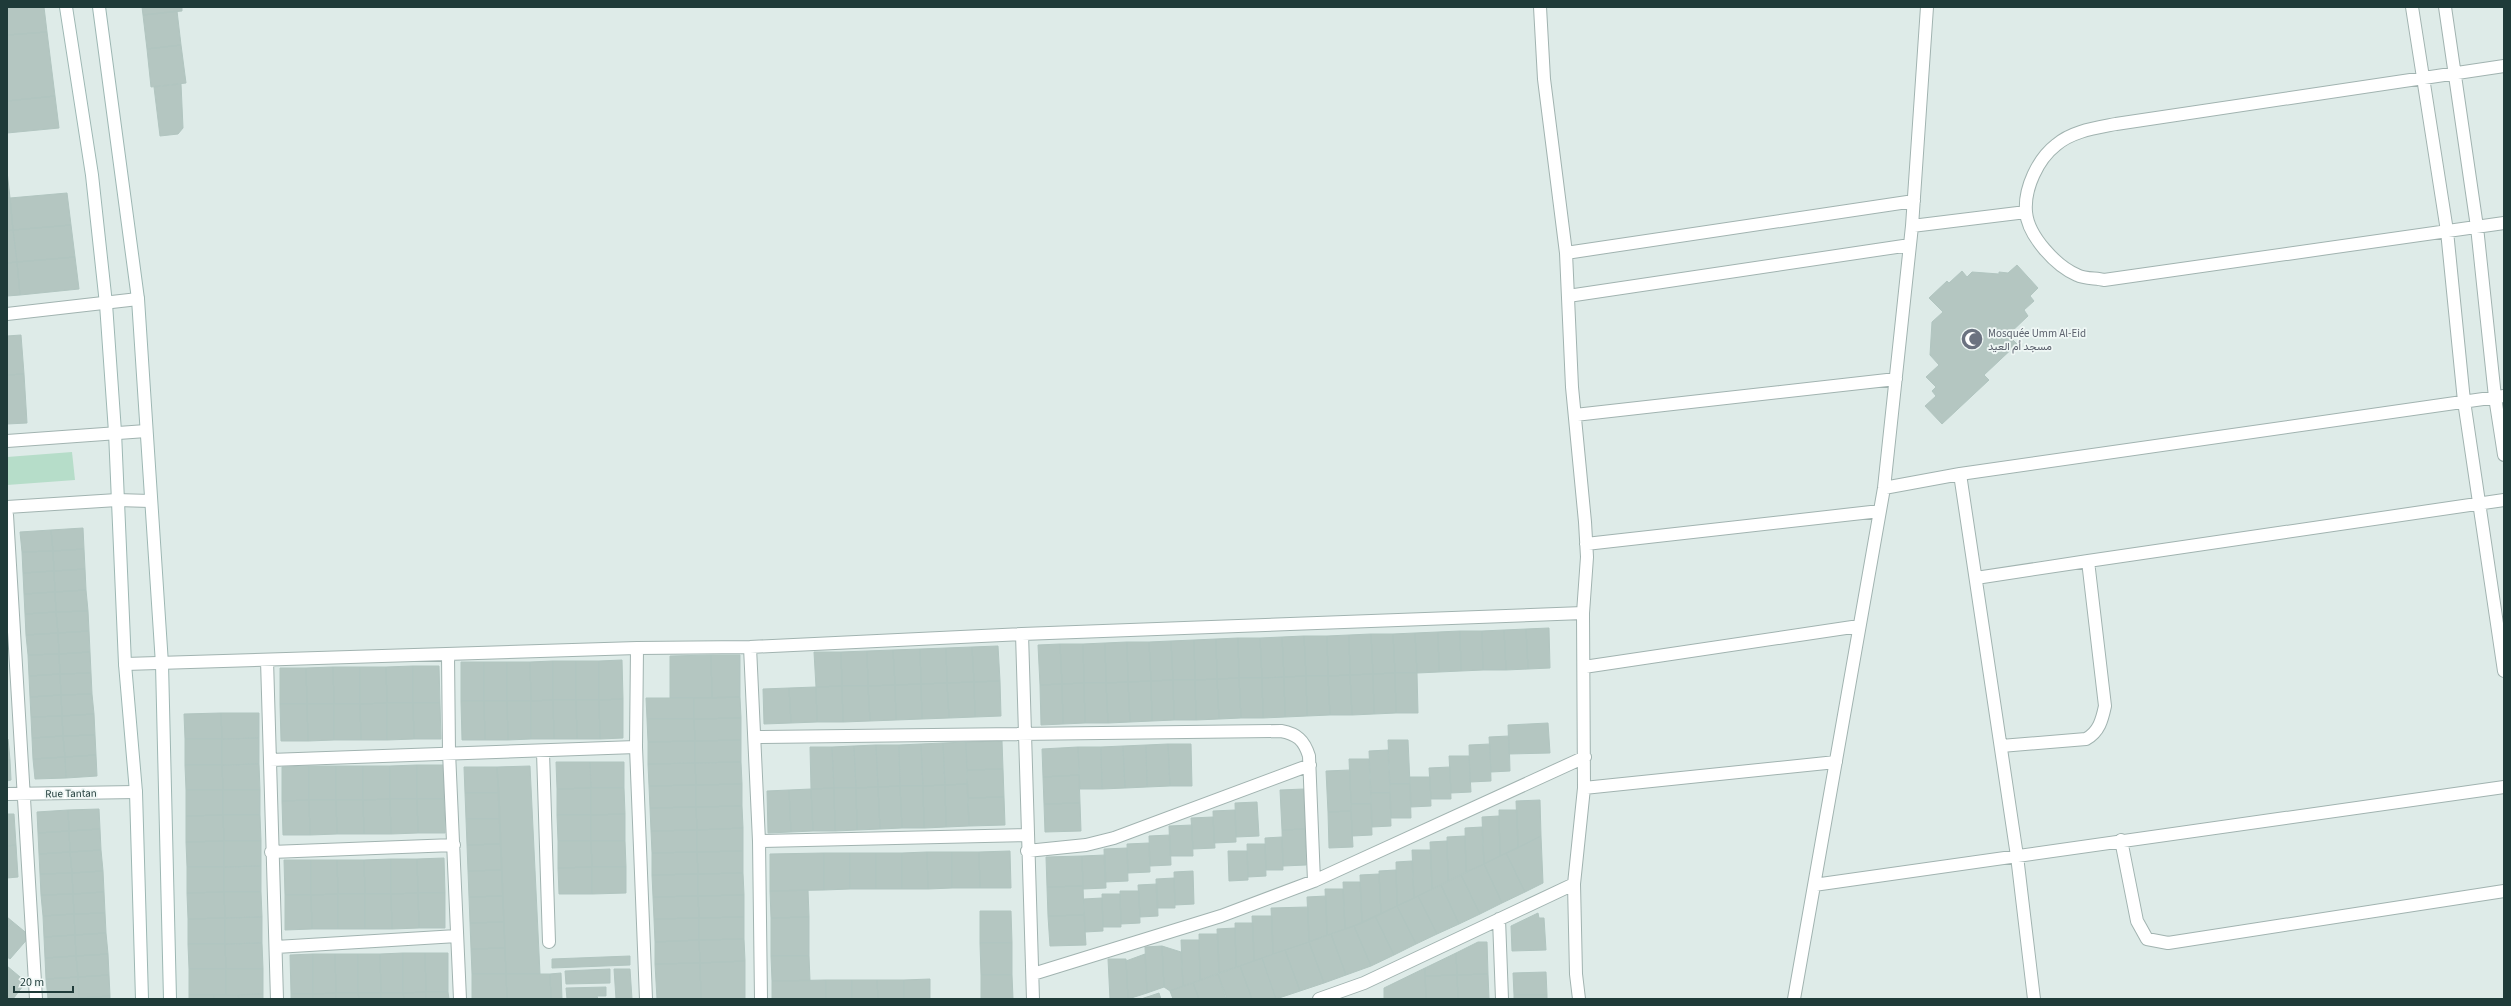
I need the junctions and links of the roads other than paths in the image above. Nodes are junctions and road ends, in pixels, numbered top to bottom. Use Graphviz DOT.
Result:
graph roads {
  1 [pos="66,7"];
  2 [pos="100,7"];
  3 [pos="1540,7"];
  4 [pos="1927,7"];
  5 [pos="2412,7"];
  6 [pos="2445,7"];
  7 [pos="2504,66"];
  8 [pos="2454,73"];
  9 [pos="2422,78"];
  10 [pos="1914,201"];
  11 [pos="2026,212"];
  12 [pos="2504,223"];
  13 [pos="1912,226"];
  14 [pos="2477,227"];
  15 [pos="2448,231"];
  16 [pos="1910,245"];
  17 [pos="1566,253"];
  18 [pos="1568,296"];
  19 [pos="138,298"];
  20 [pos="106,304"];
  21 [pos="7,314"];
  22 [pos="1896,378"];
  23 [pos="2500,397"];
  24 [pos="2464,401"];
  25 [pos="1575,415"];
  26 [pos="146,431"];
  27 [pos="115,432"];
  28 [pos="7,441"];
  29 [pos="2504,455"];
  30 [pos="1960,474"];
  31 [pos="1884,488"];
  32 [pos="117,500"];
  33 [pos="2504,500"];
  34 [pos="150,501"];
  35 [pos="2479,504"];
  36 [pos="7,507"];
  37 [pos="1880,510"];
  38 [pos="7,515"];
  39 [pos="1586,544"];
  40 [pos="2088,561"];
  41 [pos="1976,578"];
  42 [pos="10,602"];
  43 [pos="1583,613"];
  44 [pos="1859,626"];
  45 [pos="1022,634"];
  46 [pos="750,647"];
  47 [pos="637,648"];
  48 [pos="448,655"];
  49 [pos="266,660"];
  50 [pos="126,664"];
  51 [pos="162,664"];
  52 [pos="1584,667"];
  53 [pos="2504,671"];
  54 [pos="1025,733"];
  55 [pos="755,737"];
  56 [pos="2001,746"];
  57 [pos="636,748"];
  58 [pos="449,752"];
  59 [pos="544,752"];
  60 [pos="1585,757"];
  61 [pos="270,760"];
  62 [pos="1836,762"];
  63 [pos="1310,765"];
  64 [pos="2504,786"];
  65 [pos="1584,788"];
  66 [pos="136,792"];
  67 [pos="7,794"];
  68 [pos="24,794"];
  69 [pos="1027,835"];
  70 [pos="2121,840"];
  71 [pos="759,841"];
  72 [pos="454,845"];
  73 [pos="1027,851"];
  74 [pos="271,852"];
  75 [pos="2017,856"];
  76 [pos="1314,881"];
  77 [pos="1574,884"];
  78 [pos="1814,886"];
  79 [pos="2504,891"];
  80 [pos="1498,919"];
  81 [pos="457,936"];
  82 [pos="549,942"];
  83 [pos="276,947"];
  84 [pos="1032,974"];
  85 [pos="36,999"];
  86 [pos="142,999"];
  87 [pos="170,999"];
  88 [pos="277,999"];
  89 [pos="460,999"];
  90 [pos="646,999"];
  91 [pos="761,999"];
  92 [pos="1033,999"];
  93 [pos="1319,999"];
  94 [pos="1502,999"];
  95 [pos="1579,999"];
  96 [pos="1794,999"];
  97 [pos="2034,999"];
  1 -- 20 [label="street"];
  2 -- 19 [label="street"];
  3 -- 17 [label="street"];
  4 -- 10 [label="street"];
  5 -- 9 [label="street"];
  6 -- 8 [label="street"];
  7 -- 8 [label="street"];
  8 -- 9 [label="street"];
  8 -- 14 [label="street"];
  9 -- 11 [label="street"];
  9 -- 15 [label="street"];
  10 -- 13 [label="street"];
  10 -- 17 [label="street"];
  11 -- 13 [label="street"];
  11 -- 15 [label="street"];
  12 -- 14 [label="street"];
  13 -- 16 [label="street"];
  14 -- 15 [label="street"];
  14 -- 23 [label="street"];
  15 -- 24 [label="street"];
  16 -- 18 [label="street"];
  16 -- 22 [label="street"];
  17 -- 18 [label="street"];
  18 -- 25 [label="street"];
  19 -- 20 [label="street"];
  19 -- 26 [label="street"];
  20 -- 21 [label="street"];
  20 -- 27 [label="street"];
  22 -- 25 [label="street"];
  22 -- 31 [label="street"];
  23 -- 24 [label="street"];
  23 -- 29 [label="street"];
  24 -- 30 [label="street"];
  24 -- 35 [label="street"];
  25 -- 39 [label="street"];
  26 -- 27 [label="street"];
  26 -- 34 [label="street"];
  27 -- 28 [label="street"];
  27 -- 32 [label="street"];
  30 -- 31 [label="street"];
  30 -- 41 [label="street"];
  31 -- 37 [label="street"];
  32 -- 34 [label="street"];
  32 -- 36 [label="street"];
  32 -- 50 [label="street"];
  33 -- 35 [label="street"];
  34 -- 51 [label="street"];
  35 -- 40 [label="street"];
  35 -- 53 [label="street"];
  37 -- 39 [label="street"];
  37 -- 44 [label="street"];
  38 -- 42 [label="street"];
  39 -- 43 [label="street"];
  40 -- 41 [label="street"];
  40 -- 56 [label="street"];
  41 -- 56 [label="street"];
  42 -- 68 [label="street"];
  43 -- 45 [label="street"];
  43 -- 52 [label="street"];
  44 -- 52 [label="street"];
  44 -- 62 [label="street"];
  45 -- 46 [label="street"];
  45 -- 54 [label="street"];
  46 -- 47 [label="street"];
  46 -- 55 [label="street"];
  47 -- 48 [label="street"];
  47 -- 57 [label="street"];
  48 -- 49 [label="street"];
  48 -- 58 [label="street"];
  49 -- 51 [label="street"];
  49 -- 61 [label="street"];
  50 -- 51 [label="street"];
  50 -- 66 [label="street"];
  51 -- 87 [label="street"];
  52 -- 60 [label="street"];
  54 -- 55 [label="street"];
  54 -- 63 [label="street"];
  54 -- 69 [label="street"];
  55 -- 71 [label="street"];
  56 -- 75 [label="street"];
  57 -- 59 [label="street"];
  57 -- 90 [label="street"];
  58 -- 59 [label="street"];
  58 -- 61 [label="street"];
  58 -- 72 [label="street"];
  59 -- 82 [label="street"];
  60 -- 65 [label="street"];
  60 -- 76 [label="street"];
  61 -- 74 [label="street"];
  62 -- 65 [label="street"];
  62 -- 78 [label="street"];
  63 -- 73 [label="street"];
  63 -- 76 [label="street"];
  64 -- 70 [label="street"];
  65 -- 77 [label="street"];
  66 -- 68 [label="street, Rue Tantan"];
  66 -- 86 [label="street"];
  67 -- 68 [label="street, Rue Tantan"];
  68 -- 85 [label="street"];
  69 -- 71 [label="street"];
  69 -- 73 [label="street"];
  70 -- 75 [label="street"];
  70 -- 79 [label="street"];
  71 -- 91 [label="street"];
  72 -- 74 [label="street"];
  72 -- 81 [label="street"];
  73 -- 84 [label="street"];
  74 -- 83 [label="street"];
  75 -- 78 [label="street"];
  75 -- 97 [label="street"];
  76 -- 84 [label="street"];
  77 -- 80 [label="street"];
  77 -- 95 [label="street"];
  78 -- 96 [label="street"];
  80 -- 93 [label="street"];
  80 -- 94 [label="street"];
  81 -- 83 [label="street"];
  81 -- 89 [label="street"];
  83 -- 88 [label="street"];
  84 -- 92 [label="street"];
}
